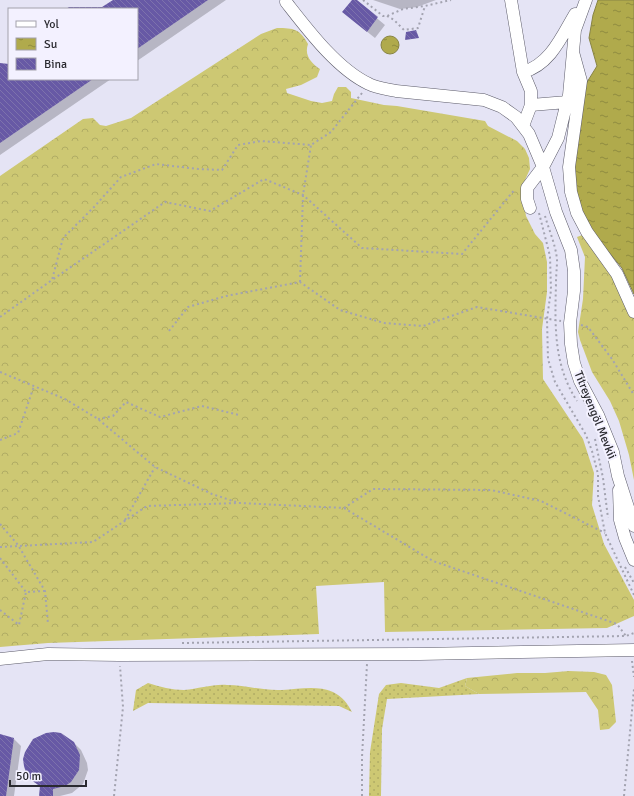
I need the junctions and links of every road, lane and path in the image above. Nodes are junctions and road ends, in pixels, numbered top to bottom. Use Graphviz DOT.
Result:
graph roads {
  1 [pos="363,0"];
  2 [pos="451,0"];
  3 [pos="511,0"];
  4 [pos="582,0"];
  5 [pos="586,0"];
  6 [pos="286,2"];
  7 [pos="425,6"];
  8 [pos="387,16"];
  9 [pos="573,52"];
  10 [pos="523,72"];
  11 [pos="368,84"];
  12 [pos="567,102"];
  13 [pos="531,105"];
  14 [pos="523,126"];
  15 [pos="311,145"];
  16 [pos="543,167"];
  17 [pos="516,188"];
  18 [pos="303,196"];
  19 [pos="534,208"];
  20 [pos="52,280"];
  21 [pos="300,282"];
  22 [pos="634,312"];
  23 [pos="0,317"];
  24 [pos="548,319"];
  25 [pos="570,323"];
  26 [pos="169,331"];
  27 [pos="0,372"];
  28 [pos="34,386"];
  29 [pos="634,395"];
  30 [pos="239,415"];
  31 [pos="98,419"];
  32 [pos="0,440"];
  33 [pos="155,467"];
  34 [pos="618,476"];
  35 [pos="239,503"];
  36 [pos="344,508"];
  37 [pos="124,521"];
  38 [pos="0,524"];
  39 [pos="634,526"];
  40 [pos="606,534"];
  41 [pos="18,545"];
  42 [pos="0,546"];
  43 [pos="0,558"];
  44 [pos="634,560"];
  45 [pos="45,591"];
  46 [pos="26,592"];
  47 [pos="634,595"];
  48 [pos="0,610"];
  49 [pos="48,624"];
  50 [pos="634,633"];
  51 [pos="626,636"];
  52 [pos="182,643"];
  53 [pos="632,650"];
  54 [pos="367,654"];
  55 [pos="119,655"];
  56 [pos="0,659"];
  57 [pos="634,677"];
  58 [pos="634,689"];
  59 [pos="114,796"];
  60 [pos="362,796"];
  61 [pos="624,796"];
  1 -- 8 [label="path"];
  2 -- 7 [label="path"];
  3 -- 10 [label="street"];
  4 -- 10 [label="street"];
  5 -- 9 [label="street"];
  6 -- 11 [label="street"];
  7 -- 8 [label="path"];
  7 -- 8 [label="path"];
  9 -- 12 [label="street"];
  9 -- 22 [label="street"];
  10 -- 13 [label="street"];
  11 -- 14 [label="street, Titreyengöl Mevkii"];
  11 -- 15 [label="path"];
  12 -- 13 [label="street"];
  12 -- 16 [label="street"];
  13 -- 14 [label="street"];
  14 -- 16 [label="street, Titreyengöl Mevkii"];
  15 -- 18 [label="path"];
  15 -- 20 [label="path"];
  16 -- 19 [label="street"];
  16 -- 25 [label="street, Titreyengöl Mevkii"];
  17 -- 18 [label="path"];
  18 -- 20 [label="path"];
  18 -- 21 [label="path"];
  19 -- 24 [label="path"];
  20 -- 23 [label="path"];
  21 -- 24 [label="path"];
  21 -- 26 [label="path"];
  24 -- 25 [label="path"];
  24 -- 40 [label="path"];
  25 -- 29 [label="path"];
  25 -- 34 [label="street, Titreyengöl Mevkii"];
  27 -- 28 [label="path"];
  28 -- 31 [label="path"];
  28 -- 32 [label="path"];
  30 -- 31 [label="path"];
  31 -- 33 [label="path"];
  33 -- 35 [label="path"];
  33 -- 37 [label="path"];
  34 -- 39 [label="street, Titreyengöl Mevkii"];
  34 -- 44 [label="street, Titreyengöl Mevkii"];
  35 -- 36 [label="path"];
  35 -- 37 [label="path"];
  36 -- 40 [label="path"];
  36 -- 51 [label="path"];
  37 -- 41 [label="path"];
  38 -- 41 [label="path"];
  40 -- 47 [label="path"];
  41 -- 42 [label="path"];
  41 -- 45 [label="path"];
  43 -- 46 [label="path"];
  45 -- 46 [label="path"];
  45 -- 49 [label="path"];
  46 -- 48 [label="path"];
  50 -- 51 [label="path"];
  51 -- 52 [label="path"];
  53 -- 54 [label="street"];
  53 -- 57 [label="path"];
  54 -- 55 [label="street"];
  54 -- 60 [label="path"];
  55 -- 56 [label="street"];
  55 -- 59 [label="path"];
  58 -- 61 [label="path"];
}
